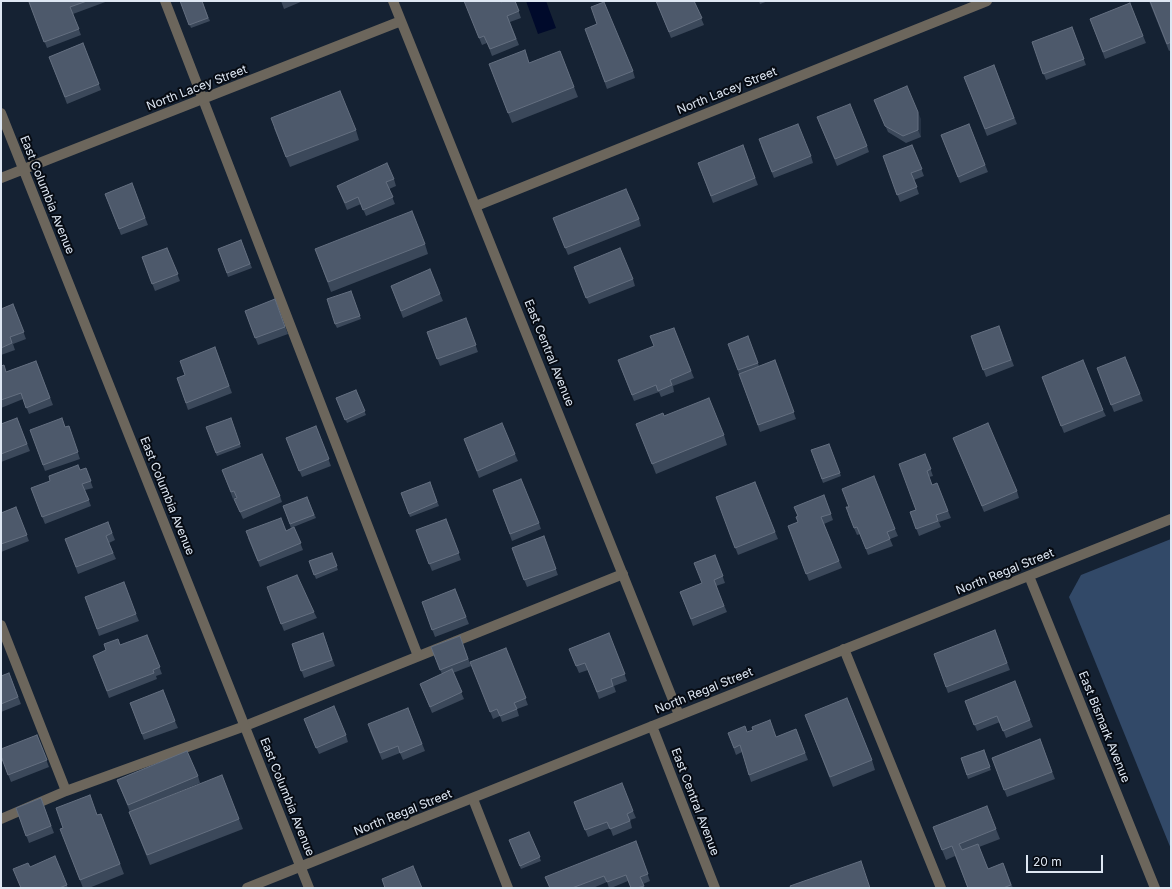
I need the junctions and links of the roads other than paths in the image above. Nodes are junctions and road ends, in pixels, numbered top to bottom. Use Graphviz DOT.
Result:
graph roads {
  1 [pos="165,1"];
  2 [pos="393,1"];
  3 [pos="987,1"];
  4 [pos="401,21"];
  5 [pos="204,100"];
  6 [pos="1,113"];
  7 [pos="23,169"];
  8 [pos="1,178"];
  9 [pos="476,206"];
  10 [pos="1171,520"];
  11 [pos="623,574"];
  12 [pos="1029,576"];
  13 [pos="1,625"];
  14 [pos="844,649"];
  15 [pos="418,656"];
  16 [pos="679,715"];
  17 [pos="245,726"];
  18 [pos="652,726"];
  19 [pos="66,791"];
  20 [pos="473,799"];
  21 [pos="1,819"];
  22 [pos="301,867"];
  23 [pos="247,888"];
  24 [pos="309,888"];
  25 [pos="508,888"];
  26 [pos="714,888"];
  27 [pos="941,888"];
  28 [pos="1155,888"];
  1 -- 5 [label="street"];
  2 -- 4 [label="street, East Central Avenue"];
  3 -- 9 [label="street, North Lacey Street"];
  4 -- 5 [label="street, North Lacey Street"];
  4 -- 9 [label="street, East Central Avenue"];
  5 -- 7 [label="street, North Lacey Street"];
  5 -- 15 [label="street"];
  6 -- 7 [label="street, East Columbia Avenue"];
  7 -- 8 [label="street, North Lacey Street"];
  7 -- 17 [label="street, East Columbia Avenue"];
  9 -- 11 [label="street, East Central Avenue"];
  10 -- 12 [label="street, North Regal Street"];
  11 -- 15 [label="street"];
  11 -- 16 [label="street, East Central Avenue"];
  12 -- 14 [label="street, North Regal Street"];
  12 -- 28 [label="street, East Bismark Avenue"];
  13 -- 19 [label="street"];
  14 -- 16 [label="street, North Regal Street"];
  14 -- 27 [label="street"];
  15 -- 17 [label="street"];
  16 -- 18 [label="street, North Regal Street"];
  17 -- 19 [label="street"];
  17 -- 22 [label="street, East Columbia Avenue"];
  18 -- 20 [label="street, North Regal Street"];
  18 -- 26 [label="street, East Central Avenue"];
  19 -- 21 [label="street"];
  20 -- 22 [label="street, North Regal Street"];
  20 -- 25 [label="street"];
  22 -- 23 [label="street, North Regal Street"];
  22 -- 24 [label="street, East Columbia Avenue"];
}
